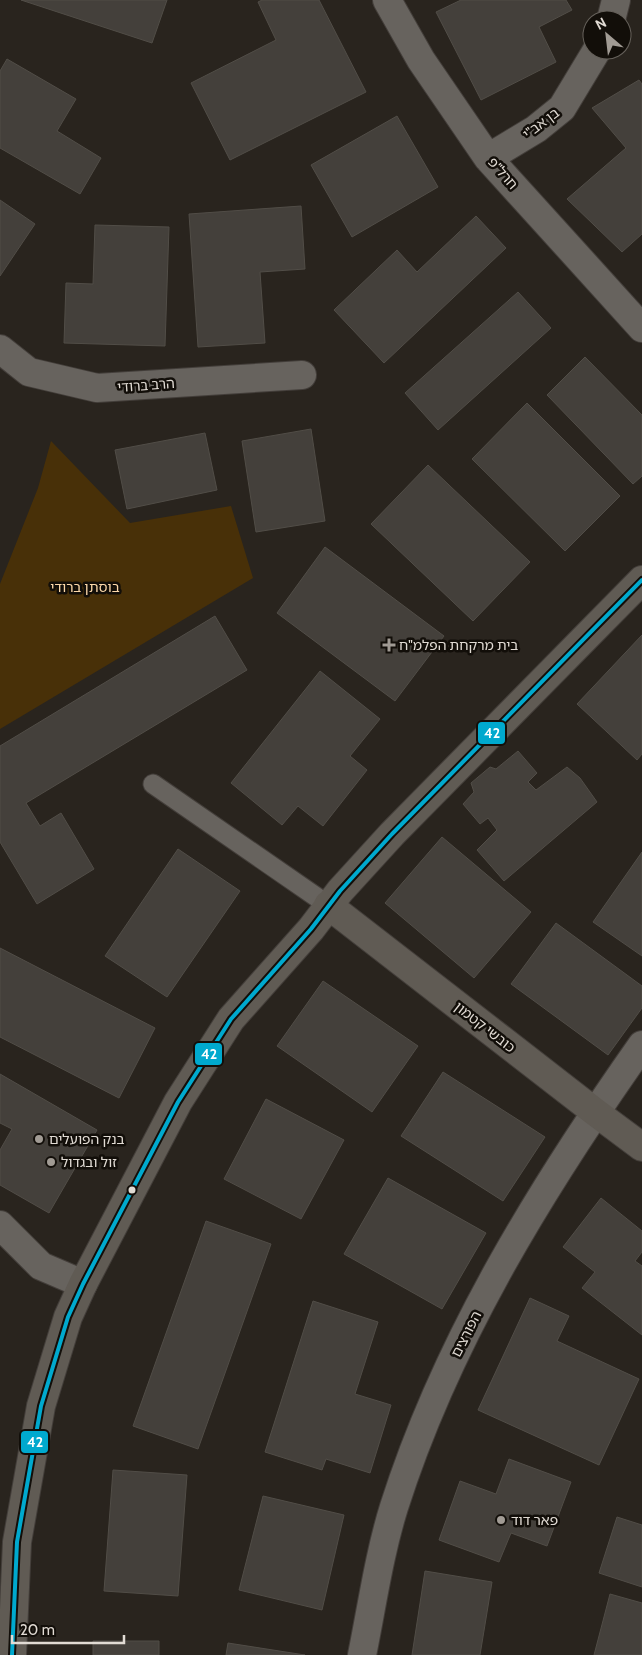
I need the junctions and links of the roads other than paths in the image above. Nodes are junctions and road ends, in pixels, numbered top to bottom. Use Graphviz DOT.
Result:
graph roads {
  1 [pos="387,0"];
  2 [pos="591,60"];
  3 [pos="488,158"];
  4 [pos="642,328"];
  5 [pos="0,349"];
  6 [pos="302,375"];
  7 [pos="642,580"];
  8 [pos="153,784"];
  9 [pos="328,905"];
  10 [pos="642,1045"];
  11 [pos="594,1112"];
  12 [pos="642,1147"];
  13 [pos="0,1225"];
  14 [pos="83,1284"];
  15 [pos="12,1655"];
  16 [pos="362,1655"];
  1 -- 3 [label="street, חרל\"פ"];
  2 -- 3 [label="street, בן אב\"י"];
  3 -- 4 [label="street, חרל\"פ"];
  5 -- 6 [label="street, הרב ברודי"];
  7 -- 9 [label="street"];
  8 -- 9 [label="lane"];
  9 -- 11 [label="street, כובשי קטמון"];
  9 -- 14 [label="street"];
  10 -- 11 [label="street, הפורצים"];
  11 -- 12 [label="street, כובשי קטמון"];
  11 -- 16 [label="street, הפורצים"];
  13 -- 14 [label="street"];
  14 -- 15 [label="street"];
}
